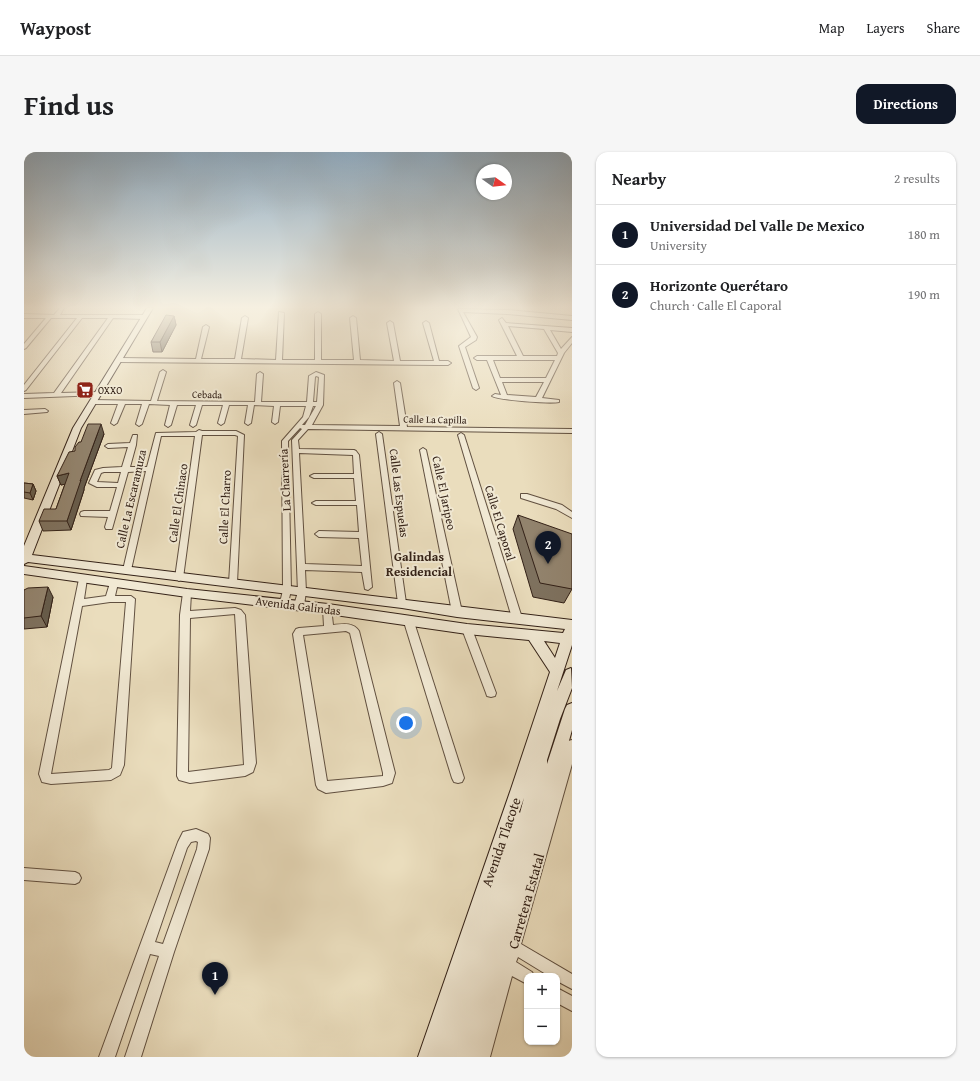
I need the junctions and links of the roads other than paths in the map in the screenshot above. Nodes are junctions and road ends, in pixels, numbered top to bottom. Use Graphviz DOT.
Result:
graph roads {
  1 [pos="54,350"];
  2 [pos="88,350"];
  3 [pos="125,350"];
  4 [pos="200,350"];
  5 [pos="240,350"];
  6 [pos="279,350"];
  7 [pos="318,350"];
  8 [pos="356,350"];
  9 [pos="395,350"];
  10 [pos="433,350"];
  11 [pos="463,350"];
  12 [pos="518,350"];
  13 [pos="558,350"];
  14 [pos="564,350"];
  15 [pos="560,355"];
  16 [pos="477,358"];
  17 [pos="489,358"];
  18 [pos="522,358"];
  19 [pos="120,360"];
  20 [pos="198,360"];
  21 [pos="238,361"];
  22 [pos="279,361"];
  23 [pos="318,361"];
  24 [pos="357,362"];
  25 [pos="397,362"];
  26 [pos="437,363"];
  27 [pos="448,363"];
  28 [pos="163,372"];
  29 [pos="260,374"];
  30 [pos="498,380"];
  31 [pos="547,380"];
  32 [pos="397,383"];
  33 [pos="476,388"];
  34 [pos="24,389"];
  35 [pos="57,394"];
  36 [pos="98,394"];
  37 [pos="24,396"];
  38 [pos="495,396"];
  39 [pos="505,397"];
  40 [pos="538,400"];
  41 [pos="557,401"];
  42 [pos="93,402"];
  43 [pos="150,403"];
  44 [pos="174,403"];
  45 [pos="122,404"];
  46 [pos="199,404"];
  47 [pos="226,404"];
  48 [pos="254,404"];
  49 [pos="277,404"];
  50 [pos="310,404"];
  51 [pos="320,405"];
  52 [pos="45,411"];
  53 [pos="24,412"];
  54 [pos="275,422"];
  55 [pos="114,423"];
  56 [pos="221,423"];
  57 [pos="248,423"];
  58 [pos="139,424"];
  59 [pos="193,424"];
  60 [pos="168,425"];
  61 [pos="302,427"];
  62 [pos="404,429"];
  63 [pos="572,431"];
  64 [pos="199,432"];
  65 [pos="379,434"];
  66 [pos="461,435"];
  67 [pos="135,436"];
  68 [pos="133,445"];
  69 [pos="108,446"];
  70 [pos="423,450"];
  71 [pos="297,451"];
  72 [pos="150,469"];
  73 [pos="125,470"];
  74 [pos="314,476"];
  75 [pos="357,476"];
  76 [pos="121,485"];
  77 [pos="524,496"];
  78 [pos="316,503"];
  79 [pos="360,503"];
  80 [pos="84,514"];
  81 [pos="113,514"];
  82 [pos="572,515"];
  83 [pos="109,527"];
  84 [pos="319,534"];
  85 [pos="362,535"];
  86 [pos="24,559"];
  87 [pos="301,567"];
  88 [pos="366,569"];
  89 [pos="24,570"];
  90 [pos="127,570"];
  91 [pos="179,578"];
  92 [pos="83,579"];
  93 [pos="114,583"];
  94 [pos="233,583"];
  95 [pos="368,587"];
  96 [pos="287,590"];
  97 [pos="302,592"];
  98 [pos="187,593"];
  99 [pos="222,597"];
  100 [pos="110,599"];
  101 [pos="78,603"];
  102 [pos="284,603"];
  103 [pos="402,603"];
  104 [pos="299,605"];
  105 [pos="328,608"];
  106 [pos="220,612"];
  107 [pos="457,612"];
  108 [pos="185,615"];
  109 [pos="517,618"];
  110 [pos="409,622"];
  111 [pos="329,629"];
  112 [pos="467,629"];
  113 [pos="571,632"];
  114 [pos="533,635"];
  115 [pos="564,673"];
  116 [pos="491,693"];
  117 [pos="572,709"];
  118 [pos="572,745"];
  119 [pos="540,760"];
  120 [pos="458,778"];
  121 [pos="24,874"];
  122 [pos="75,878"];
  123 [pos="146,946"];
  124 [pos="513,947"];
  125 [pos="167,952"];
  126 [pos="508,965"];
  127 [pos="524,975"];
  128 [pos="572,982"];
  129 [pos="560,997"];
  130 [pos="572,1004"];
  131 [pos="107,1057"];
  132 [pos="132,1057"];
  133 [pos="428,1057"];
  134 [pos="444,1057"];
  135 [pos="457,1057"];
  136 [pos="470,1057"];
  137 [pos="482,1057"];
  1 -- 34 [label="street"];
  2 -- 35 [label="street"];
  3 -- 19 [label="main road"];
  4 -- 20 [label="street"];
  5 -- 21 [label="street"];
  6 -- 22 [label="street"];
  7 -- 23 [label="street"];
  8 -- 24 [label="street"];
  9 -- 25 [label="street"];
  10 -- 26 [label="street"];
  11 -- 33 [label="street"];
  12 -- 18 [label="street"];
  13 -- 15 [label="street"];
  14 -- 15 [label="street"];
  15 -- 18 [label="street"];
  15 -- 31 [label="street"];
  16 -- 17 [label="street"];
  17 -- 18 [label="street"];
  17 -- 30 [label="street"];
  19 -- 20 [label="street"];
  19 -- 36 [label="main road"];
  20 -- 21 [label="street"];
  21 -- 22 [label="street"];
  22 -- 23 [label="street"];
  23 -- 24 [label="street"];
  24 -- 25 [label="street"];
  25 -- 26 [label="street"];
  26 -- 27 [label="street"];
  28 -- 43 [label="street"];
  29 -- 48 [label="street"];
  30 -- 31 [label="street"];
  30 -- 39 [label="street"];
  31 -- 40 [label="street"];
  32 -- 62 [label="street"];
  35 -- 36 [label="street"];
  35 -- 37 [label="street"];
  36 -- 42 [label="main road"];
  38 -- 39 [label="street"];
  39 -- 40 [label="street"];
  40 -- 41 [label="street"];
  42 -- 45 [label="street, Cebada"];
  42 -- 86 [label="main road"];
  43 -- 44 [label="street, Cebada"];
  43 -- 45 [label="street, Cebada"];
  43 -- 58 [label="street"];
  44 -- 46 [label="street, Cebada"];
  44 -- 60 [label="street"];
  45 -- 55 [label="street"];
  46 -- 47 [label="street, Cebada"];
  46 -- 59 [label="street"];
  47 -- 48 [label="street, Cebada"];
  47 -- 56 [label="street"];
  48 -- 49 [label="street, Cebada"];
  48 -- 57 [label="street"];
  49 -- 50 [label="street, Cebada"];
  49 -- 54 [label="street"];
  50 -- 51 [label="street, Cebada"];
  50 -- 51 [label="street, La Charrería"];
  50 -- 61 [label="street"];
  51 -- 61 [label="street, La Charrería"];
  52 -- 53 [label="street"];
  61 -- 62 [label="street, Calle La Capilla"];
  61 -- 71 [label="street, La Charrería"];
  61 -- 96 [label="street"];
  62 -- 63 [label="street, Calle La Capilla"];
  64 -- 72 [label="street, Calle La Escaramuza"];
  64 -- 91 [label="street, Calle El Chinaco"];
  64 -- 94 [label="street, Calle El Charro"];
  65 -- 103 [label="street, Calle Las Espuelas"];
  66 -- 109 [label="street, Calle El Caporal"];
  67 -- 68 [label="street"];
  68 -- 69 [label="street"];
  68 -- 73 [label="street"];
  70 -- 107 [label="street, Calle El Jaripeo"];
  71 -- 75 [label="street"];
  71 -- 87 [label="street, La Charrería"];
  72 -- 73 [label="street"];
  72 -- 90 [label="street, Calle La Escaramuza"];
  73 -- 76 [label="street"];
  73 -- 76 [label="street"];
  74 -- 75 [label="street"];
  75 -- 79 [label="street"];
  76 -- 81 [label="street"];
  77 -- 82 [label="street"];
  78 -- 79 [label="street"];
  79 -- 85 [label="street"];
  80 -- 81 [label="street"];
  81 -- 83 [label="street"];
  84 -- 85 [label="street"];
  85 -- 88 [label="street"];
  86 -- 90 [label="main road, Avenida Galindas"];
  87 -- 88 [label="street"];
  87 -- 97 [label="street, La Charrería"];
  88 -- 95 [label="street"];
  89 -- 92 [label="main road, Avenida Galindas"];
  90 -- 91 [label="main road, Avenida Galindas"];
  91 -- 94 [label="main road, Avenida Galindas"];
  92 -- 93 [label="main road, Avenida Galindas"];
  92 -- 101 [label="street"];
  93 -- 98 [label="main road, Avenida Galindas"];
  93 -- 100 [label="street"];
  94 -- 96 [label="main road, Avenida Galindas"];
  96 -- 97 [label="main road, Avenida Galindas"];
  96 -- 102 [label="street"];
  97 -- 103 [label="main road, Avenida Galindas"];
  97 -- 104 [label="street, La Charrería"];
  98 -- 99 [label="main road, Avenida Galindas"];
  98 -- 108 [label="street"];
  99 -- 102 [label="main road, Avenida Galindas"];
  99 -- 106 [label="street"];
  100 -- 101 [label="street"];
  100 -- 101 [label="street"];
  102 -- 104 [label="main road, Avenida Galindas"];
  103 -- 107 [label="main road, Avenida Galindas"];
  104 -- 105 [label="main road, Avenida Galindas"];
  105 -- 110 [label="main road, Avenida Galindas"];
  105 -- 111 [label="street"];
  106 -- 108 [label="street"];
  106 -- 108 [label="street"];
  107 -- 109 [label="main road, Avenida Galindas"];
  109 -- 113 [label="main road, Avenida Galindas"];
  110 -- 112 [label="main road, Avenida Galindas"];
  110 -- 120 [label="street"];
  111 -- 111 [label="street"];
  112 -- 114 [label="main road, Avenida Galindas"];
  112 -- 116 [label="street"];
  113 -- 114 [label="main road, Avenida Galindas"];
  113 -- 115 [label="main road, Avenida Tlacote"];
  114 -- 115 [label="main road"];
  115 -- 119 [label="main road, Avenida Tlacote"];
  115 -- 133 [label="main road, Avenida Tlacote"];
  117 -- 136 [label="main road"];
  118 -- 124 [label="street, Carretera Estatal"];
  119 -- 134 [label="main road"];
  119 -- 135 [label="main road, Avenida Tlacote"];
  121 -- 122 [label="street"];
  123 -- 125 [label="street"];
  123 -- 125 [label="street"];
  123 -- 131 [label="street"];
  124 -- 126 [label="street, Carretera Estatal"];
  124 -- 128 [label="street"];
  125 -- 132 [label="street"];
  126 -- 127 [label="street"];
  126 -- 137 [label="street, Carretera Estatal"];
  129 -- 130 [label="street"];
}
